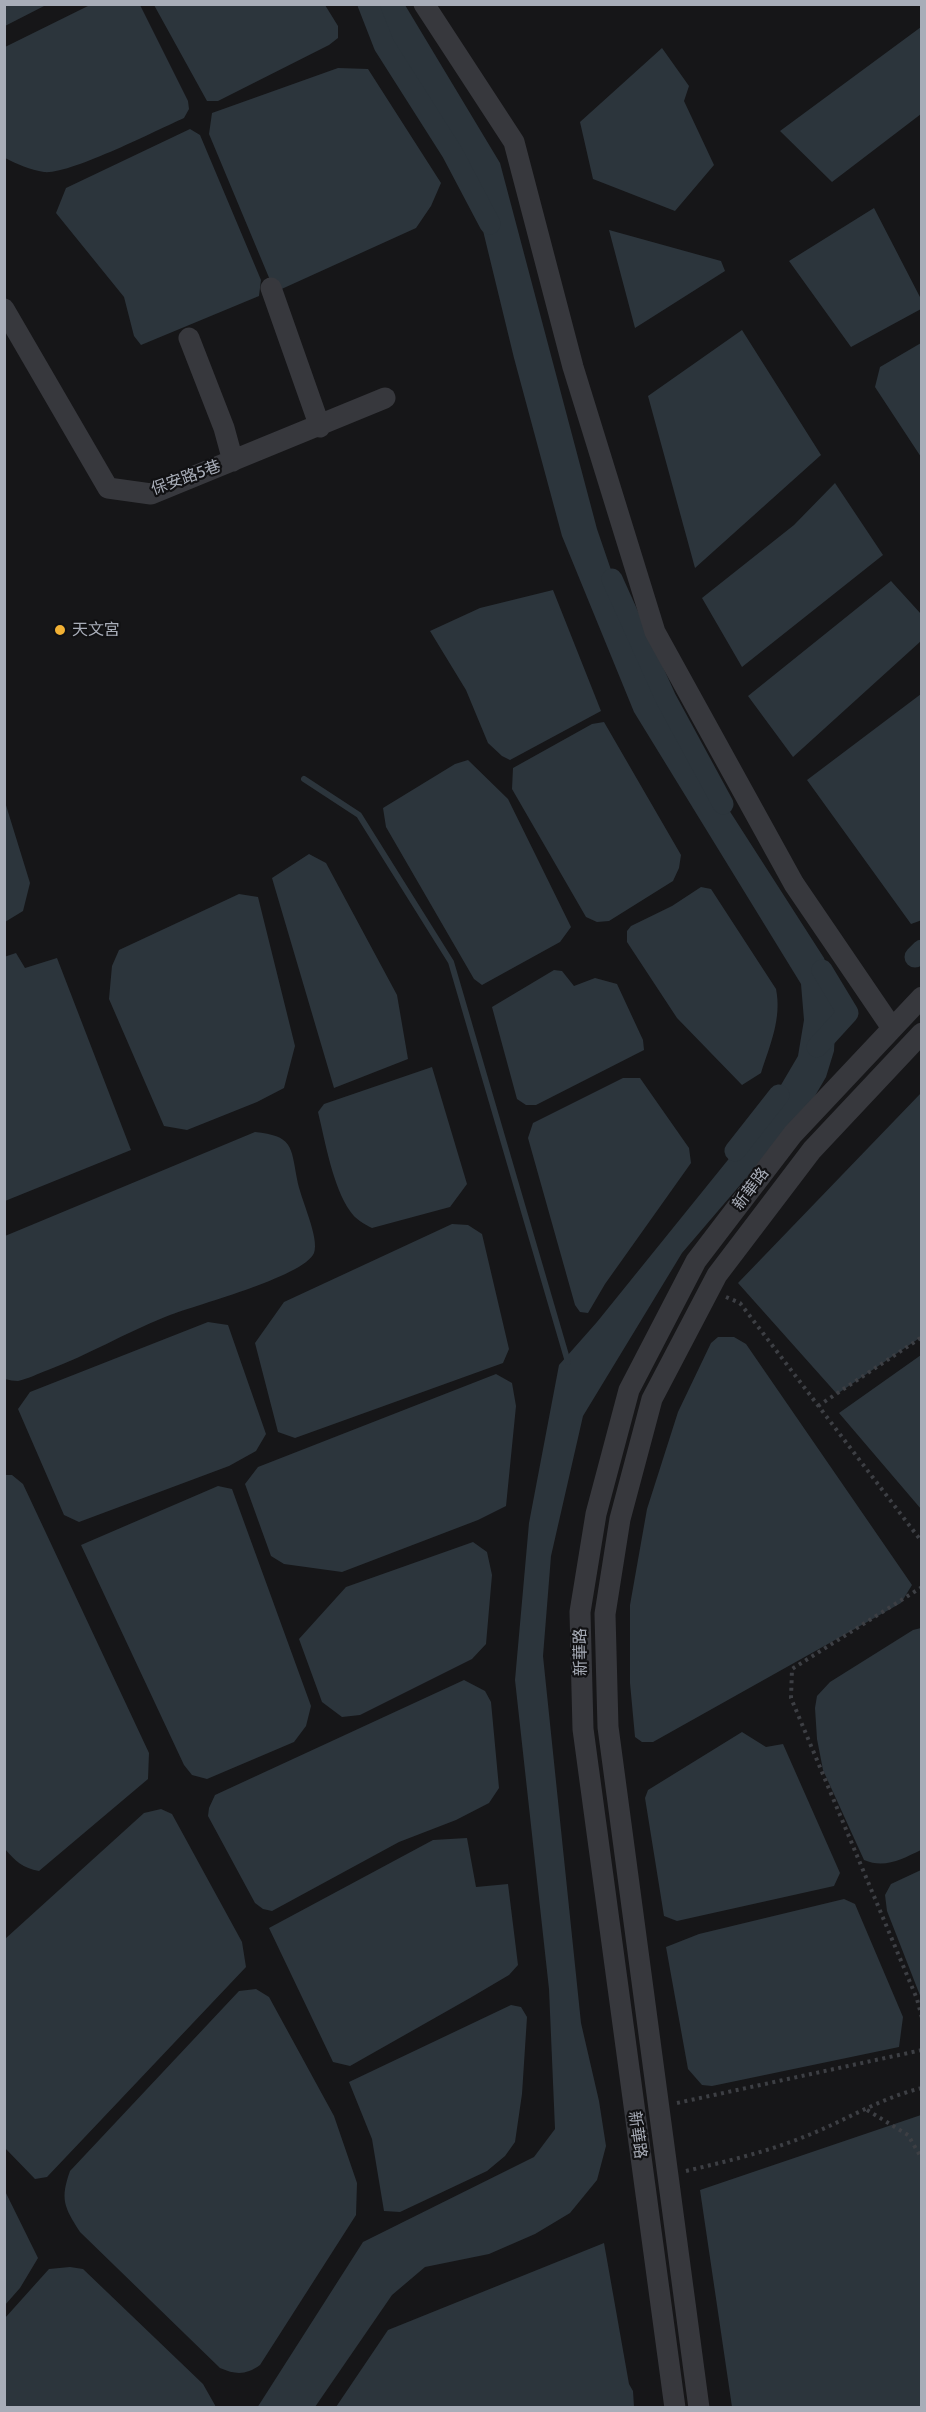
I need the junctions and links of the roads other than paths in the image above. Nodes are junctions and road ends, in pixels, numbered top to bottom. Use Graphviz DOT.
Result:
graph roads {
  1 [pos="424,4"];
  2 [pos="271,288"];
  3 [pos="4,309"];
  4 [pos="189,338"];
  5 [pos="386,398"];
  6 [pos="320,427"];
  7 [pos="233,461"];
  8 [pos="921,997"];
  9 [pos="892,1028"];
  10 [pos="921,1033"];
  11 [pos="675,2408"];
  12 [pos="699,2408"];
  1 -- 9 [label="street"];
  2 -- 6 [label="street"];
  3 -- 7 [label="street, 保安路5巷"];
  4 -- 7 [label="street"];
  5 -- 6 [label="street, 保安路5巷"];
  6 -- 7 [label="street, 保安路5巷"];
  8 -- 9 [label="street, 新華路"];
  9 -- 11 [label="street, 新華路"];
  10 -- 12 [label="street, 新華路"];
}
